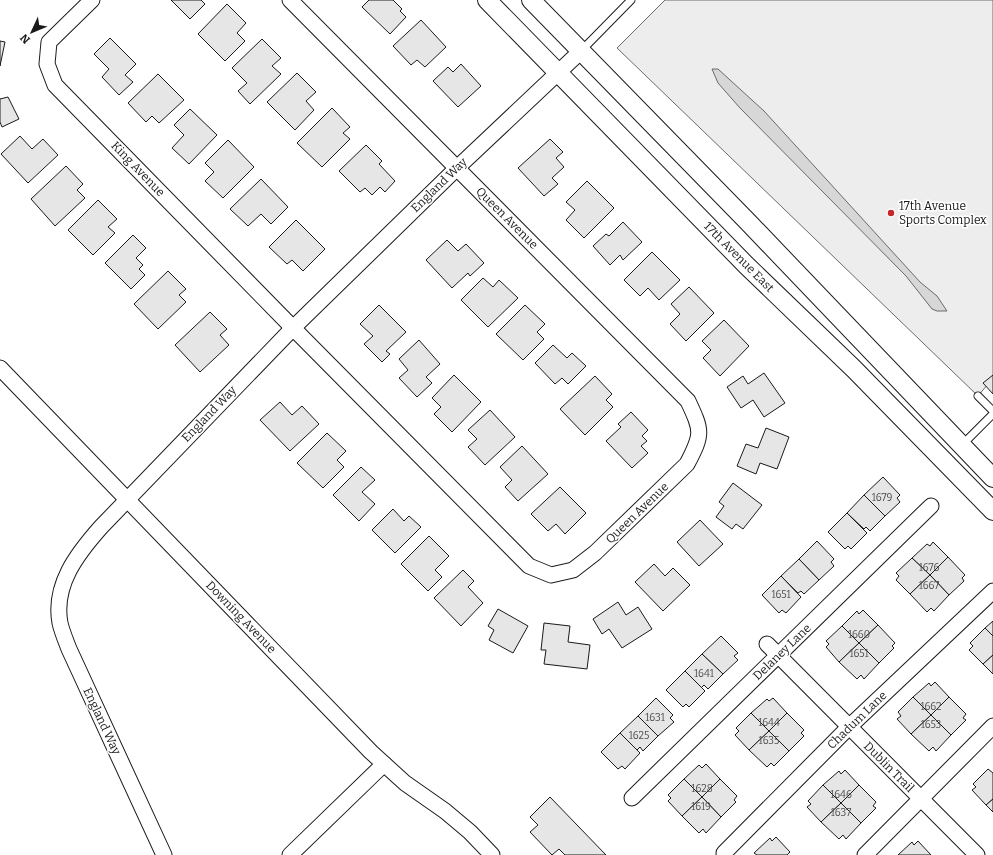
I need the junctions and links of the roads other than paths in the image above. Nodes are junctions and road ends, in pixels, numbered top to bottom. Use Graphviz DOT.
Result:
graph roads {
  1 [pos="92,0"];
  2 [pos="290,0"];
  3 [pos="487,0"];
  4 [pos="531,0"];
  5 [pos="631,0"];
  6 [pos="581,51"];
  7 [pos="558,73"];
  8 [pos="457,168"];
  9 [pos="293,328"];
  10 [pos="0,368"];
  11 [pos="978,396"];
  12 [pos="993,413"];
  13 [pos="961,446"];
  14 [pos="993,478"];
  15 [pos="127,499"];
  16 [pos="931,506"];
  17 [pos="993,511"];
  18 [pos="993,591"];
  19 [pos="767,644"];
  20 [pos="778,656"];
  21 [pos="993,726"];
  22 [pos="849,727"];
  23 [pos="384,764"];
  24 [pos="632,798"];
  25 [pos="920,798"];
  26 [pos="724,853"];
  27 [pos="164,855"];
  28 [pos="290,855"];
  29 [pos="492,855"];
  30 [pos="865,855"];
  31 [pos="977,855"];
  1 -- 9 [label="street, King Avenue"];
  2 -- 8 [label="street"];
  3 -- 7 [label="street, 17th Avenue East"];
  4 -- 6 [label="street"];
  5 -- 6 [label="lane"];
  6 -- 7 [label="street, England Way"];
  6 -- 13 [label="street"];
  7 -- 8 [label="street, England Way"];
  7 -- 17 [label="street, 17th Avenue East"];
  8 -- 9 [label="street, England Way"];
  8 -- 9 [label="street, Queen Avenue"];
  9 -- 15 [label="street, England Way"];
  10 -- 15 [label="street, Downing Avenue"];
  11 -- 12 [label="lane"];
  12 -- 13 [label="lane"];
  13 -- 14 [label="street"];
  15 -- 23 [label="street, Downing Avenue"];
  15 -- 27 [label="street, England Way"];
  16 -- 20 [label="street, Delaney Lane"];
  18 -- 22 [label="street, Chadum Lane"];
  19 -- 20 [label="street, Dublin Trail"];
  20 -- 22 [label="street, Dublin Trail"];
  20 -- 24 [label="street, Delaney Lane"];
  21 -- 25 [label="street"];
  22 -- 25 [label="street, Dublin Trail"];
  22 -- 26 [label="street, Chadum Lane"];
  23 -- 28 [label="street"];
  23 -- 29 [label="street, Downing Avenue"];
  25 -- 30 [label="street"];
  25 -- 31 [label="street, Dublin Trail"];
}
